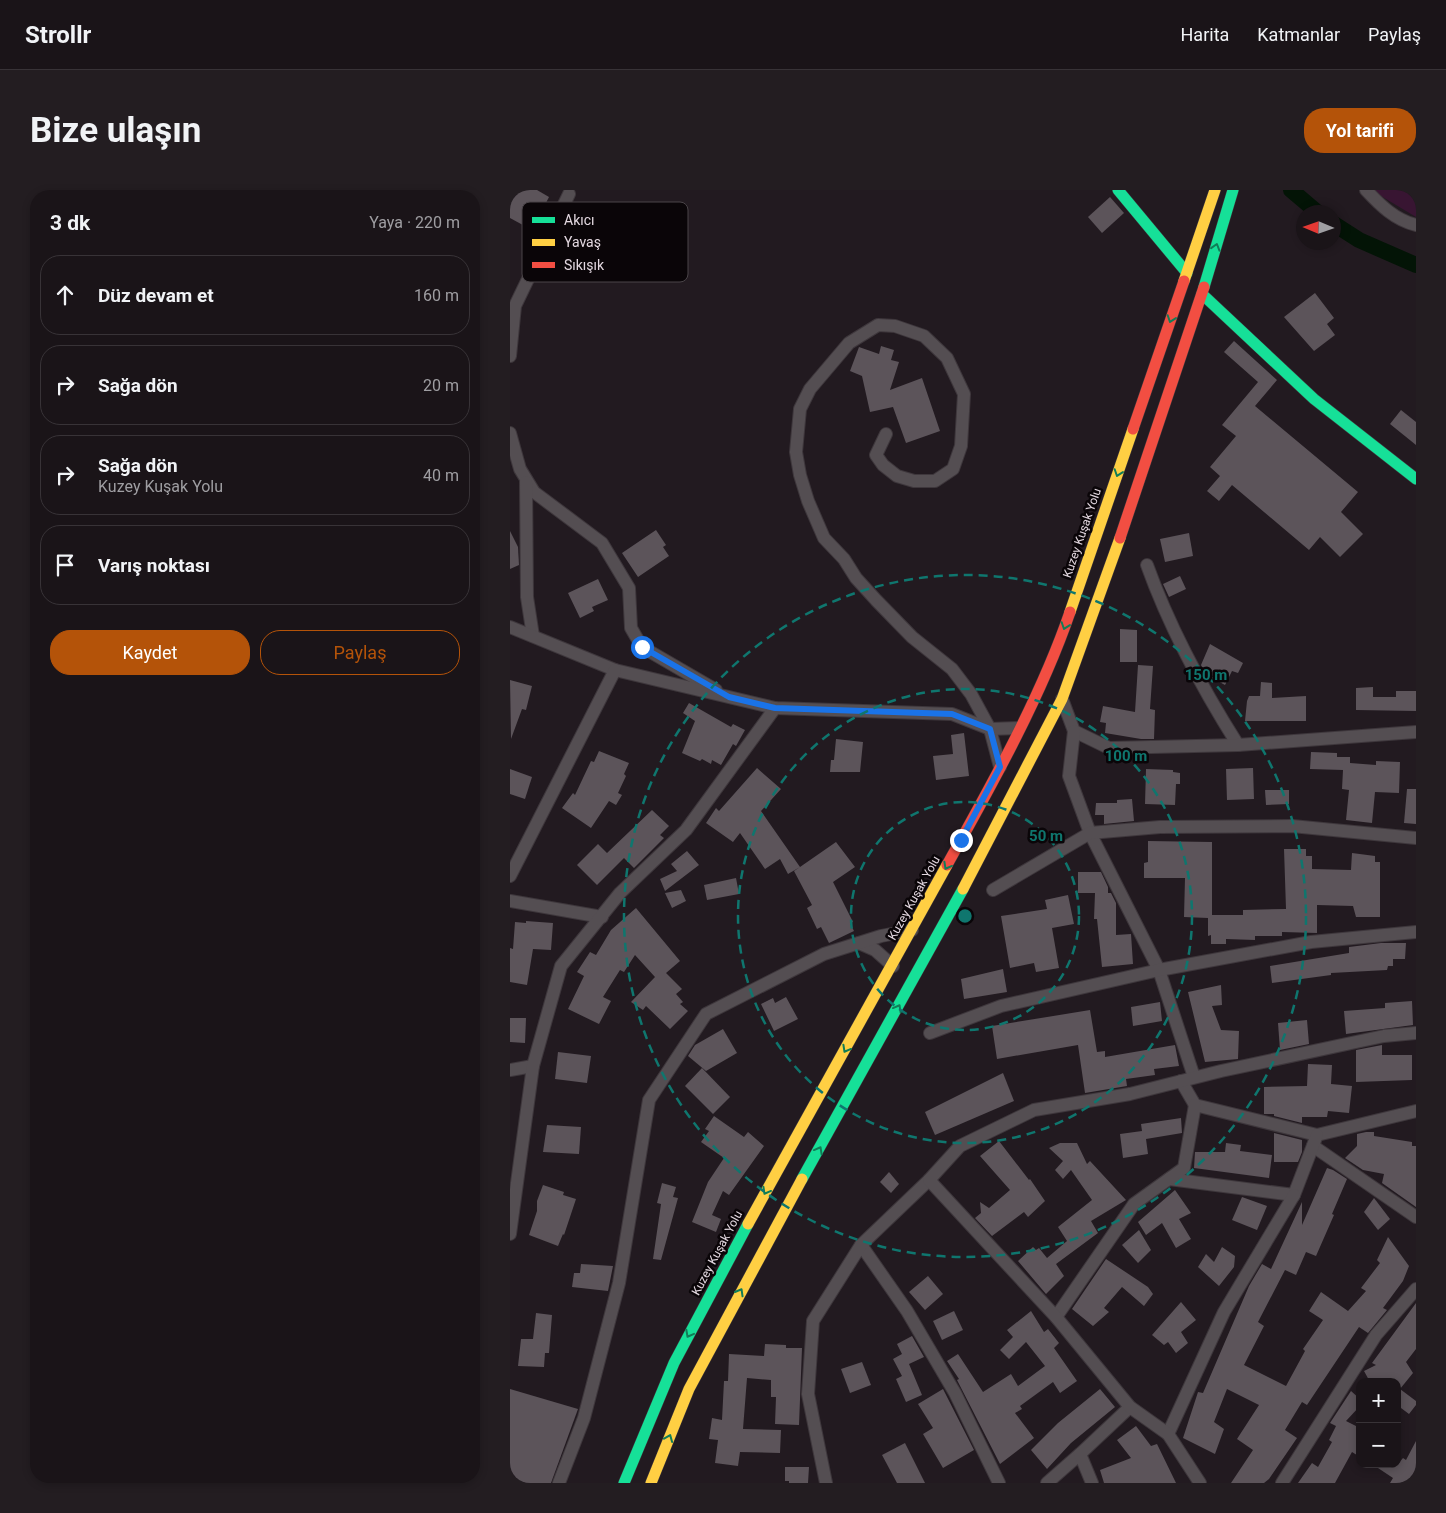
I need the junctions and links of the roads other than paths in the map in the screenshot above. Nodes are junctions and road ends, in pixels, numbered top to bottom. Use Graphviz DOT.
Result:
graph roads {
  1 [pos="1118,190"];
  2 [pos="1215,190"];
  3 [pos="1233,190"];
  4 [pos="1366,190"];
  5 [pos="1416,226"];
  6 [pos="1187,273"];
  7 [pos="526,282"];
  8 [pos="1202,294"];
  9 [pos="510,356"];
  10 [pos="510,433"];
  11 [pos="886,434"];
  12 [pos="526,478"];
  13 [pos="1416,479"];
  14 [pos="1147,565"];
  15 [pos="510,628"];
  16 [pos="533,636"];
  17 [pos="615,670"];
  18 [pos="729,697"];
  19 [pos="1062,699"];
  20 [pos="775,708"];
  21 [pos="1019,728"];
  22 [pos="990,729"];
  23 [pos="1074,731"];
  24 [pos="1416,732"];
  25 [pos="1238,745"];
  26 [pos="1000,767"];
  27 [pos="1090,834"];
  28 [pos="1416,838"];
  29 [pos="510,876"];
  30 [pos="993,890"];
  31 [pos="510,901"];
  32 [pos="602,916"];
  33 [pos="912,930"];
  34 [pos="1416,932"];
  35 [pos="859,943"];
  36 [pos="893,966"];
  37 [pos="1159,970"];
  38 [pos="930,1033"];
  39 [pos="1416,1033"];
  40 [pos="533,1066"];
  41 [pos="510,1070"];
  42 [pos="1194,1077"];
  43 [pos="1181,1081"];
  44 [pos="1195,1105"];
  45 [pos="1416,1111"];
  46 [pos="1315,1141"];
  47 [pos="1169,1179"];
  48 [pos="929,1180"];
  49 [pos="1294,1195"];
  50 [pos="1416,1217"];
  51 [pos="510,1234"];
  52 [pos="861,1245"];
  53 [pos="1416,1289"];
  54 [pos="1056,1317"];
  55 [pos="1130,1408"];
  56 [pos="1168,1434"];
  57 [pos="1080,1454"];
  58 [pos="559,1483"];
  59 [pos="624,1483"];
  60 [pos="651,1483"];
  61 [pos="826,1483"];
  62 [pos="999,1483"];
  63 [pos="1047,1483"];
  64 [pos="1092,1483"];
  65 [pos="1200,1483"];
  66 [pos="1282,1483"];
  1 -- 6 [label="main road"];
  2 -- 6 [label="main road, Kuzey Kuşak Yolu"];
  8 -- 3 [label="main road, one-way"];
  4 -- 5 [label="street"];
  6 -- 21 [label="main road, Kuzey Kuşak Yolu, one-way"];
  7 -- 9 [label="street"];
  8 -- 13 [label="main road"];
  8 -- 19 [label="main road"];
  10 -- 12 [label="street"];
  11 -- 22 [label="street"];
  12 -- 16 [label="street"];
  12 -- 18 [label="street"];
  14 -- 25 [label="street"];
  15 -- 16 [label="street"];
  16 -- 17 [label="street"];
  17 -- 18 [label="street"];
  17 -- 29 [label="street"];
  18 -- 20 [label="street"];
  19 -- 23 [label="street"];
  60 -- 19 [label="main road, one-way"];
  20 -- 22 [label="street"];
  20 -- 32 [label="street"];
  21 -- 22 [label="street"];
  21 -- 26 [label="main road, Kuzey Kuşak Yolu"];
  22 -- 26 [label="street"];
  23 -- 25 [label="street"];
  23 -- 27 [label="street"];
  24 -- 25 [label="street"];
  26 -- 33 [label="main road, Kuzey Kuşak Yolu, one-way"];
  27 -- 28 [label="street"];
  27 -- 30 [label="street"];
  27 -- 37 [label="street"];
  31 -- 32 [label="street"];
  32 -- 40 [label="street"];
  33 -- 35 [label="street"];
  33 -- 36 [label="main road, Kuzey Kuşak Yolu"];
  34 -- 37 [label="street"];
  35 -- 36 [label="street"];
  35 -- 58 [label="street"];
  36 -- 59 [label="main road, Kuzey Kuşak Yolu, one-way"];
  37 -- 38 [label="street"];
  37 -- 42 [label="street"];
  39 -- 42 [label="street"];
  40 -- 41 [label="street"];
  40 -- 51 [label="street"];
  42 -- 43 [label="street"];
  43 -- 44 [label="street"];
  43 -- 48 [label="street"];
  44 -- 46 [label="street"];
  44 -- 47 [label="street"];
  45 -- 46 [label="street"];
  46 -- 49 [label="street"];
  46 -- 50 [label="street"];
  47 -- 49 [label="street"];
  47 -- 54 [label="street"];
  48 -- 52 [label="street"];
  48 -- 54 [label="street"];
  49 -- 56 [label="street"];
  52 -- 61 [label="street"];
  52 -- 62 [label="street"];
  53 -- 66 [label="street"];
  54 -- 55 [label="street"];
  55 -- 56 [label="street"];
  55 -- 57 [label="street"];
  56 -- 65 [label="street"];
  57 -- 63 [label="street"];
  57 -- 64 [label="street"];
}
